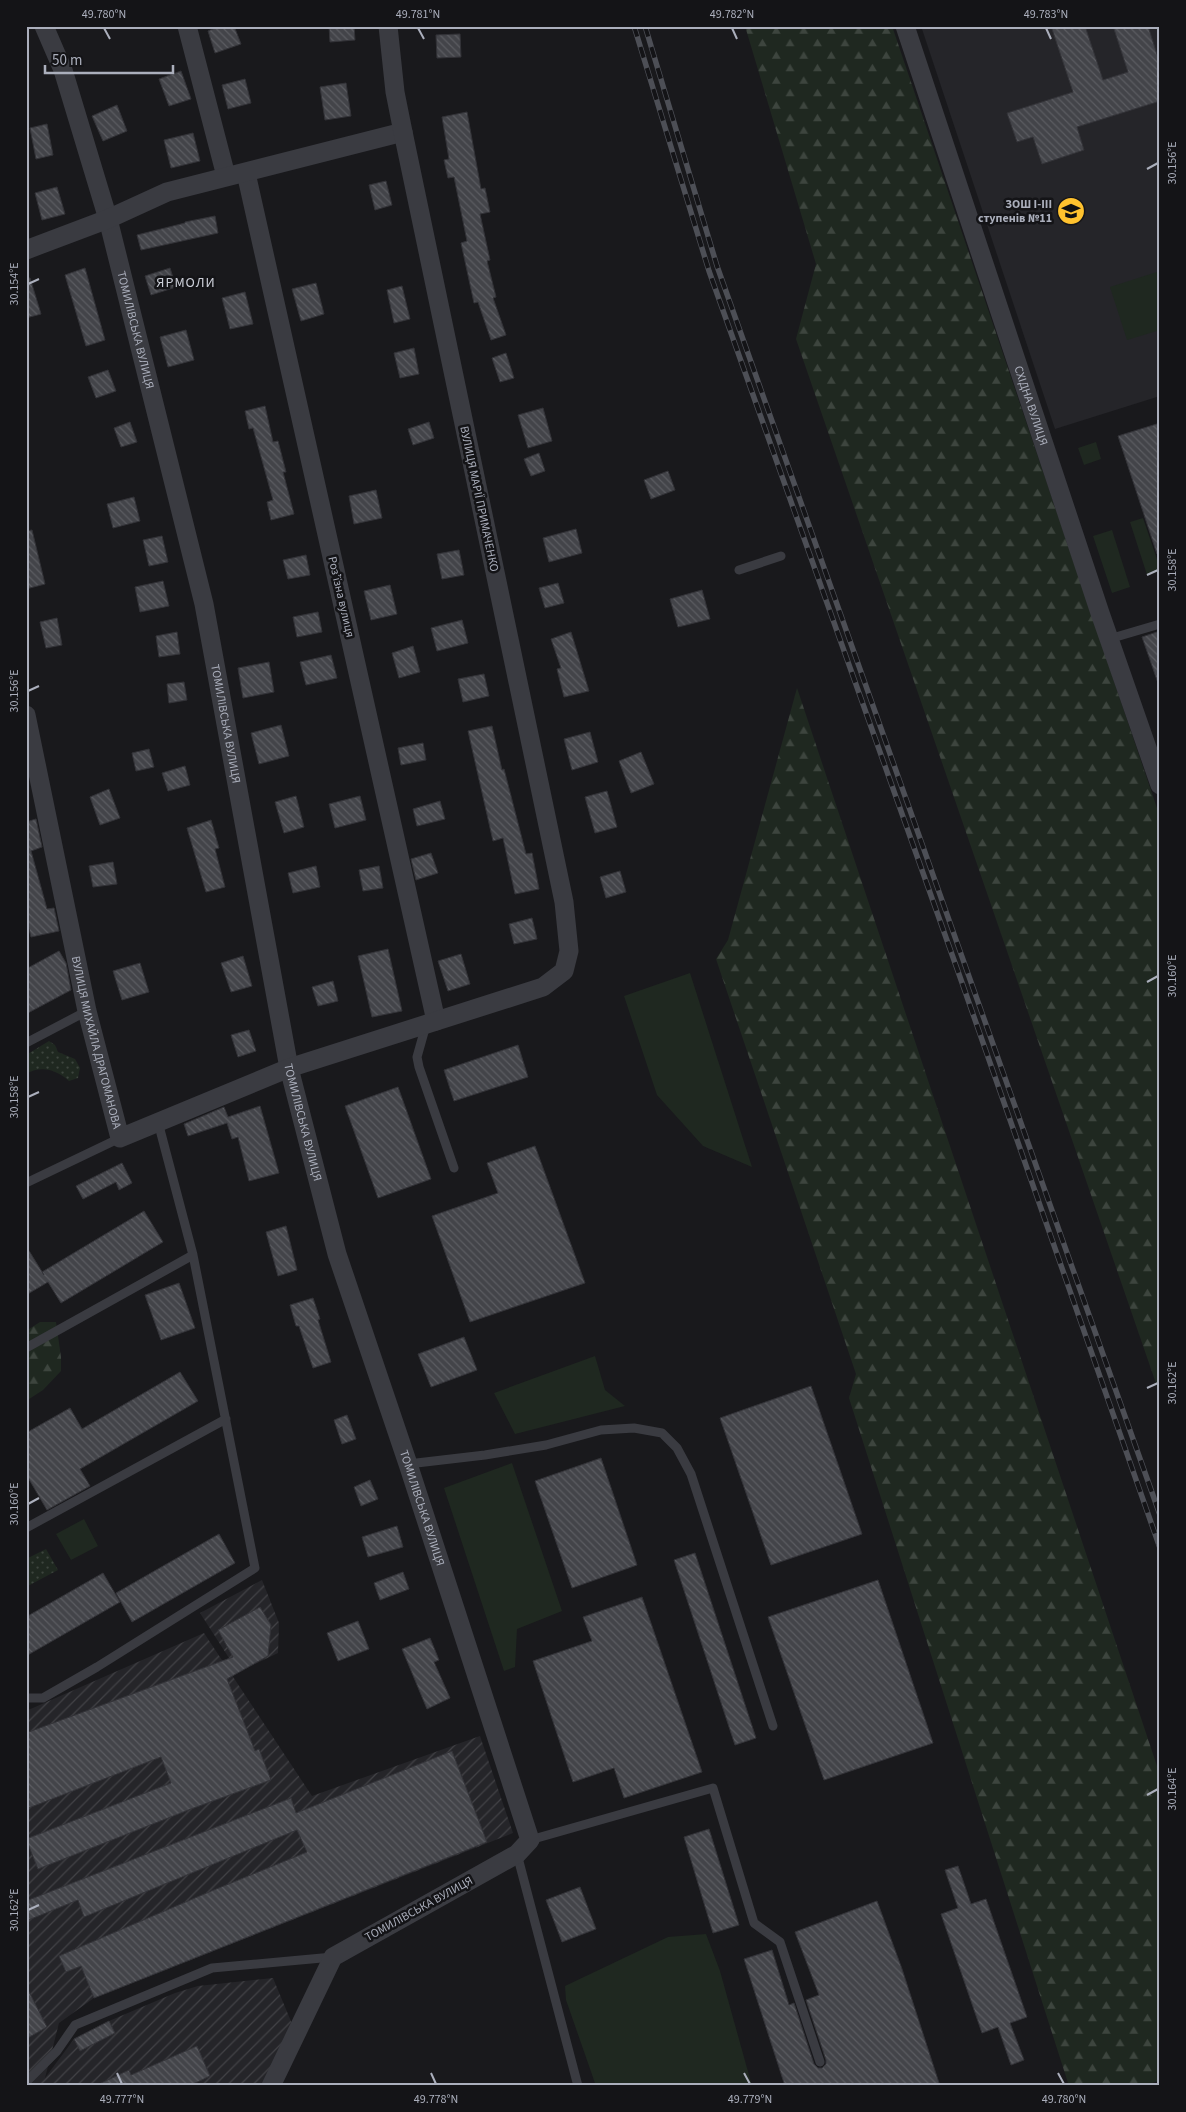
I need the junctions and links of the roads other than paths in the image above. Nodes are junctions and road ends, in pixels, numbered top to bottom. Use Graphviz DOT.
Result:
graph roads {
  1 [pos="44,26"];
  2 [pos="187,26"];
  3 [pos="388,26"];
  4 [pos="905,26"];
  5 [pos="402,132"];
  6 [pos="246,173"];
  7 [pos="226,176"];
  8 [pos="108,219"];
  9 [pos="26,250"];
  10 [pos="782,556"];
  11 [pos="739,570"];
  12 [pos="1160,624"];
  13 [pos="1109,638"];
  14 [pos="26,715"];
  15 [pos="1160,785"];
  16 [pos="564,971"];
  17 [pos="87,1011"];
  18 [pos="431,1023"];
  19 [pos="26,1043"];
  20 [pos="289,1068"];
  21 [pos="158,1122"];
  22 [pos="120,1138"];
  23 [pos="454,1168"];
  24 [pos="26,1184"];
  25 [pos="193,1255"];
  26 [pos="26,1348"];
  27 [pos="226,1419"];
  28 [pos="408,1464"];
  29 [pos="26,1528"];
  30 [pos="26,1698"];
  31 [pos="773,1726"];
  32 [pos="530,1840"];
  33 [pos="517,1854"];
  34 [pos="333,1957"];
  35 [pos="820,2062"];
  36 [pos="26,2082"];
  37 [pos="271,2086"];
  38 [pos="578,2086"];
  1 -- 8 [label="street, ТОМИЛІВСЬКА ВУЛИЦЯ"];
  2 -- 7 [label="street"];
  3 -- 5 [label="street, ВУЛИЦЯ МАРІЇ ПРИМАЧЕНКО"];
  4 -- 13 [label="street, СХІДНА ВУЛИЦЯ"];
  5 -- 6 [label="street"];
  5 -- 16 [label="street, ВУЛИЦЯ МАРІЇ ПРИМАЧЕНКО"];
  6 -- 7 [label="street"];
  6 -- 18 [label="street, Розʼїзна вулиця"];
  7 -- 8 [label="street"];
  8 -- 9 [label="street"];
  8 -- 20 [label="street, ТОМИЛІВСЬКА ВУЛИЦЯ"];
  10 -- 11 [label="lane"];
  12 -- 13 [label="lane"];
  13 -- 15 [label="street, СХІДНА ВУЛИЦЯ"];
  14 -- 17 [label="street, ВУЛИЦЯ МИХАЙЛА ДРАГОМАНОВА"];
  16 -- 18 [label="street, ВУЛИЦЯ МИХАЙЛА ДРАГОМАНОВА"];
  17 -- 19 [label="lane"];
  17 -- 22 [label="street, ВУЛИЦЯ МИХАЙЛА ДРАГОМАНОВА"];
  18 -- 20 [label="street, ВУЛИЦЯ МИХАЙЛА ДРАГОМАНОВА"];
  18 -- 23 [label="lane"];
  20 -- 21 [label="street, ВУЛИЦЯ МИХАЙЛА ДРАГОМАНОВА"];
  20 -- 28 [label="street, ТОМИЛІВСЬКА ВУЛИЦЯ"];
  21 -- 22 [label="street, ВУЛИЦЯ МИХАЙЛА ДРАГОМАНОВА"];
  21 -- 25 [label="lane"];
  22 -- 24 [label="lane"];
  25 -- 26 [label="lane"];
  25 -- 27 [label="lane"];
  27 -- 29 [label="lane"];
  27 -- 30 [label="lane"];
  28 -- 31 [label="lane"];
  28 -- 32 [label="street, ТОМИЛІВСЬКА ВУЛИЦЯ"];
  32 -- 33 [label="street, ТОМИЛІВСЬКА ВУЛИЦЯ"];
  32 -- 35 [label="lane"];
  33 -- 34 [label="street, ТОМИЛІВСЬКА ВУЛИЦЯ"];
  33 -- 38 [label="lane"];
  34 -- 36 [label="lane"];
  34 -- 37 [label="street"];
}
